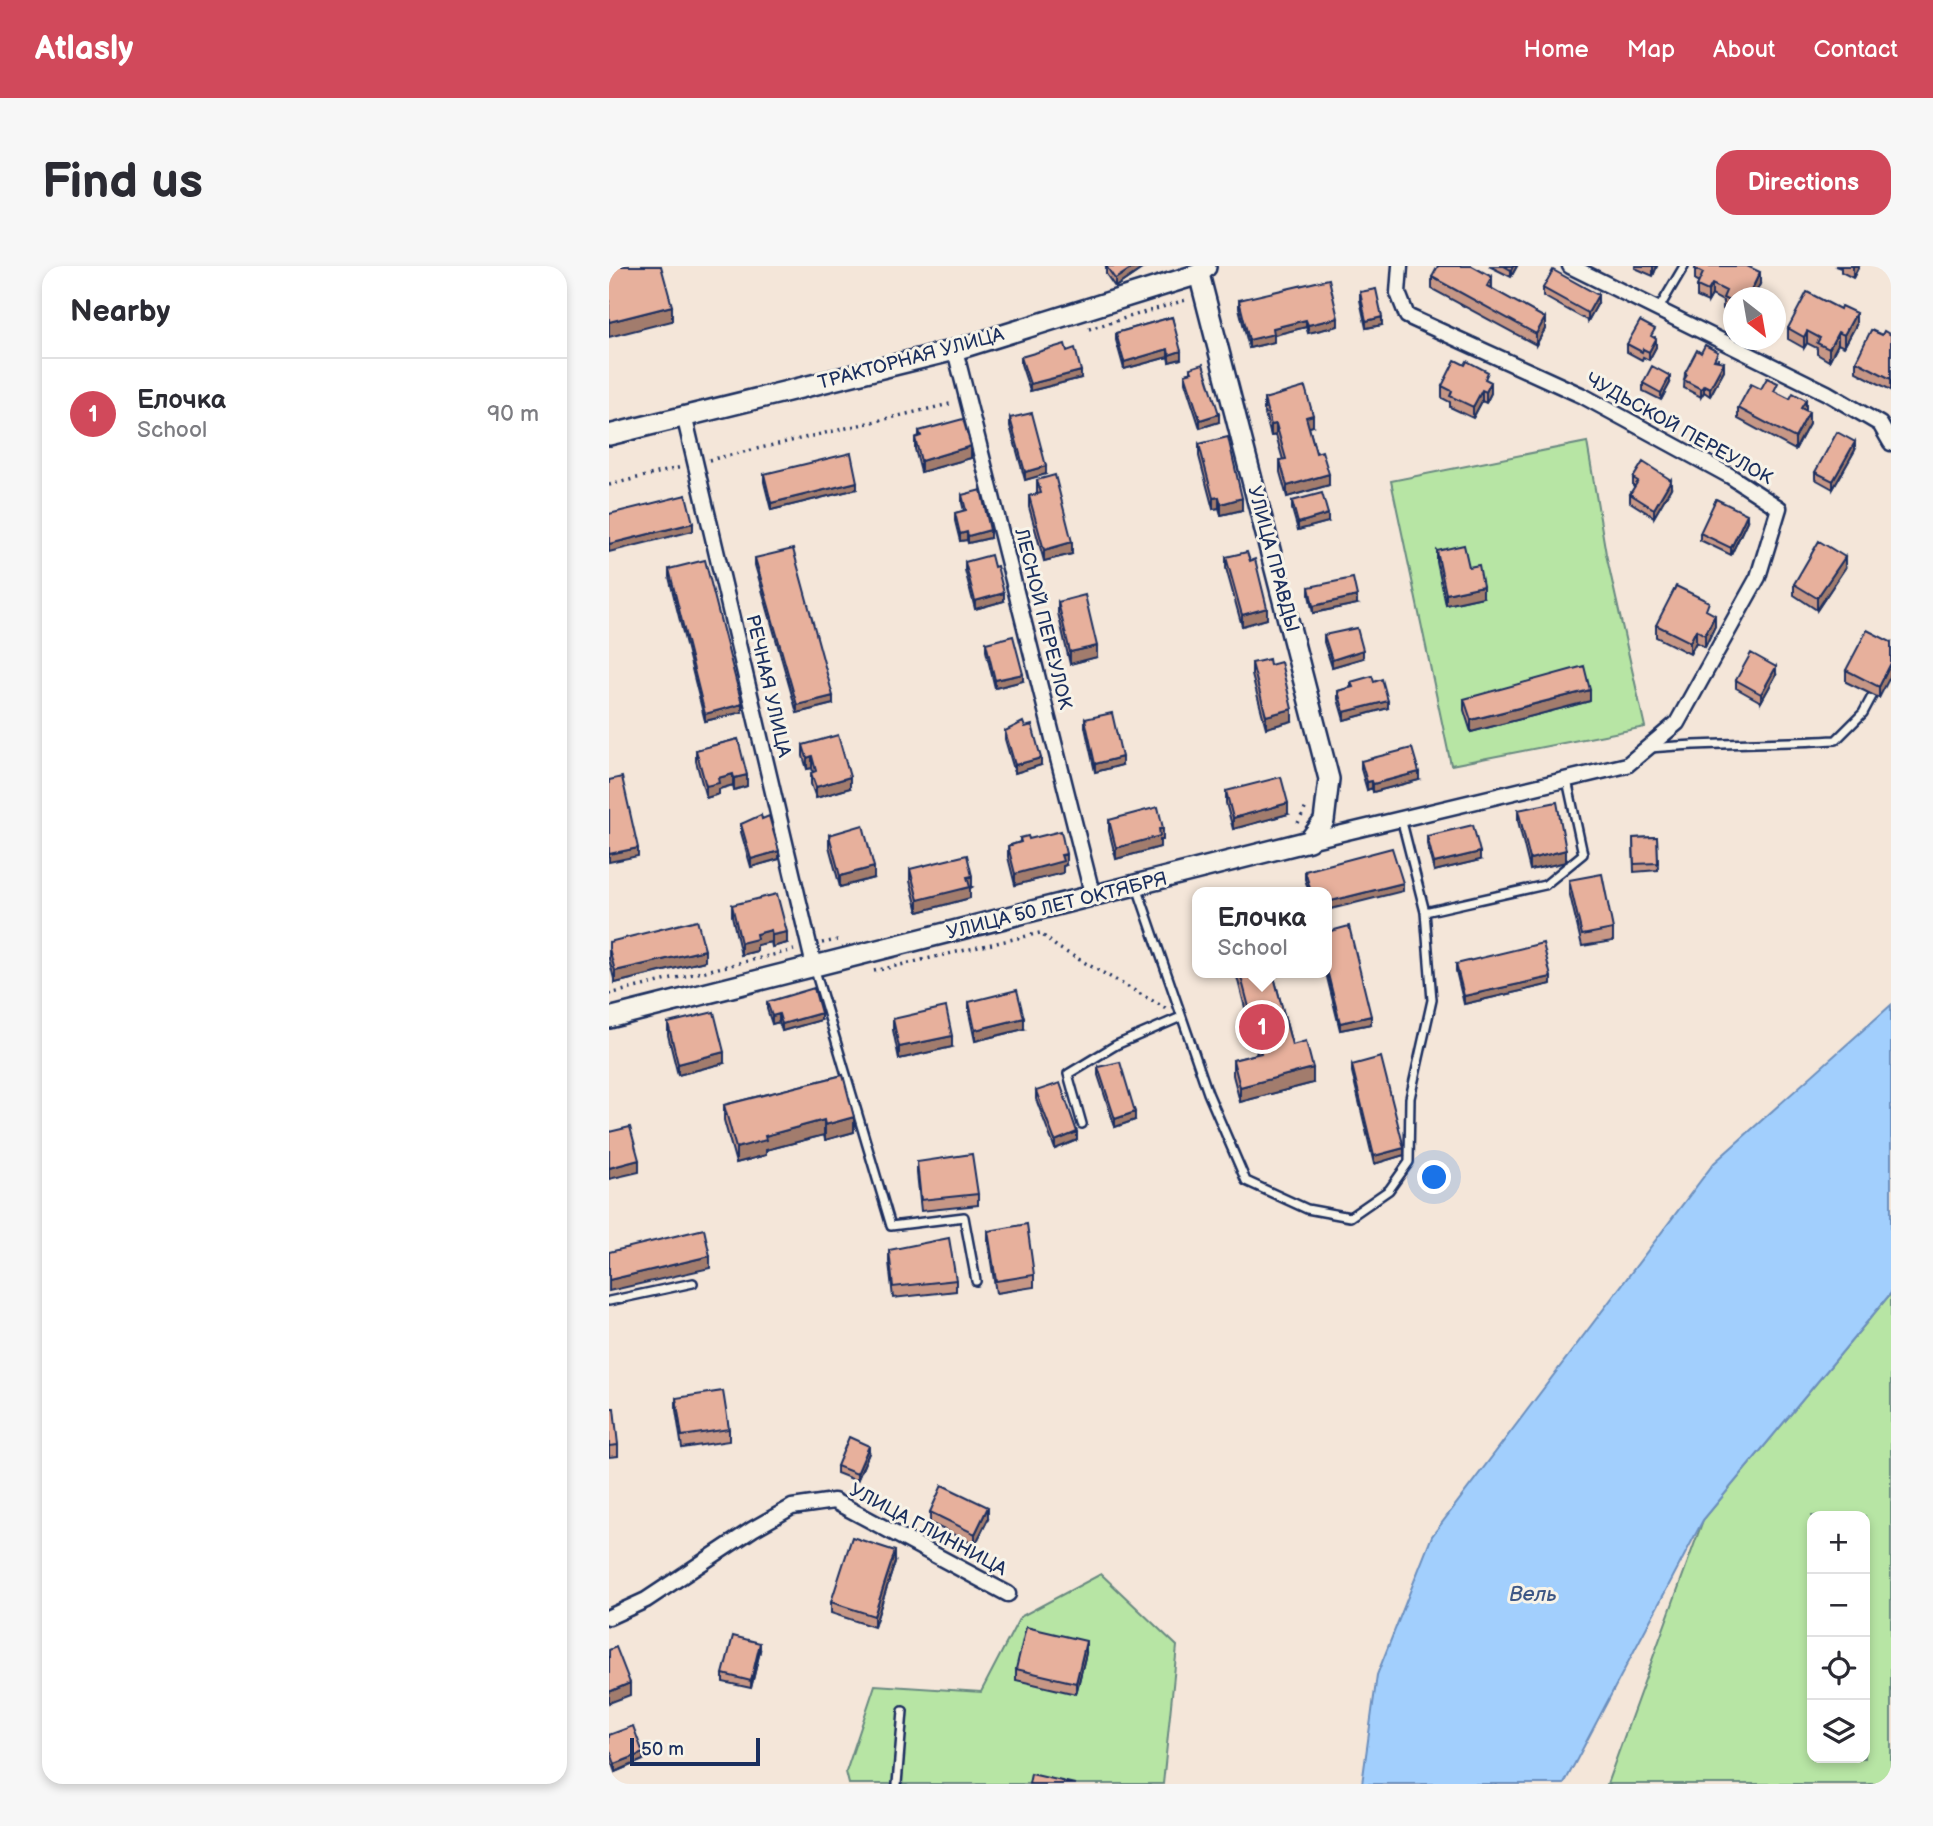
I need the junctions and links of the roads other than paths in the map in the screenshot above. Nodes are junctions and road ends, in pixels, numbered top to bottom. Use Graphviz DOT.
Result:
graph roads {
  1 [pos="1401,266"];
  2 [pos="1570,266"];
  3 [pos="1684,266"];
  4 [pos="1203,270"];
  5 [pos="1658,311"];
  6 [pos="955,350"];
  7 [pos="684,415"];
  8 [pos="609,435"];
  9 [pos="1891,443"];
  10 [pos="1882,678"];
  11 [pos="1650,748"];
  12 [pos="1627,765"];
  13 [pos="1567,780"];
  14 [pos="1401,817"];
  15 [pos="1302,835"];
  16 [pos="1137,887"];
  17 [pos="1093,897"];
  18 [pos="1425,912"];
  19 [pos="814,966"];
  20 [pos="1181,1017"];
  21 [pos="609,1018"];
  22 [pos="1082,1124"];
  23 [pos="976,1281"];
  24 [pos="693,1283"];
  25 [pos="609,1301"];
  26 [pos="1008,1594"];
  27 [pos="609,1617"];
  28 [pos="903,1711"];
  29 [pos="897,1784"];
  1 -- 11 [label="street, ЧУДЬСКОЙ ПЕРЕУЛОК"];
  2 -- 5 [label="street"];
  3 -- 5 [label="lane"];
  4 -- 6 [label="street, ТРАКТОРНАЯ УЛИЦА"];
  4 -- 15 [label="street, УЛИЦА ПРАВДЫ"];
  5 -- 9 [label="street"];
  6 -- 7 [label="street, ТРАКТОРНАЯ УЛИЦА"];
  6 -- 17 [label="street, ЛЕСНОЙ ПЕРЕУЛОК"];
  7 -- 8 [label="street, ТРАКТОРНАЯ УЛИЦА"];
  7 -- 19 [label="street, РЕЧНАЯ УЛИЦА"];
  10 -- 11 [label="lane"];
  11 -- 12 [label="street, ЧУДЬСКОЙ ПЕРЕУЛОК"];
  12 -- 13 [label="street, УЛИЦА 50 ЛЕТ ОКТЯБРЯ"];
  13 -- 14 [label="street, УЛИЦА 50 ЛЕТ ОКТЯБРЯ"];
  13 -- 18 [label="lane"];
  14 -- 15 [label="street, УЛИЦА 50 ЛЕТ ОКТЯБРЯ"];
  14 -- 18 [label="lane"];
  15 -- 16 [label="street, УЛИЦА 50 ЛЕТ ОКТЯБРЯ"];
  16 -- 17 [label="street, УЛИЦА 50 ЛЕТ ОКТЯБРЯ"];
  16 -- 20 [label="lane"];
  17 -- 19 [label="street, УЛИЦА 50 ЛЕТ ОКТЯБРЯ"];
  18 -- 20 [label="lane"];
  19 -- 21 [label="street, УЛИЦА 50 ЛЕТ ОКТЯБРЯ"];
  19 -- 23 [label="lane"];
  20 -- 22 [label="lane"];
  24 -- 25 [label="lane"];
  26 -- 27 [label="street, УЛИЦА ГЛИННИЦА"];
  28 -- 29 [label="lane"];
}
